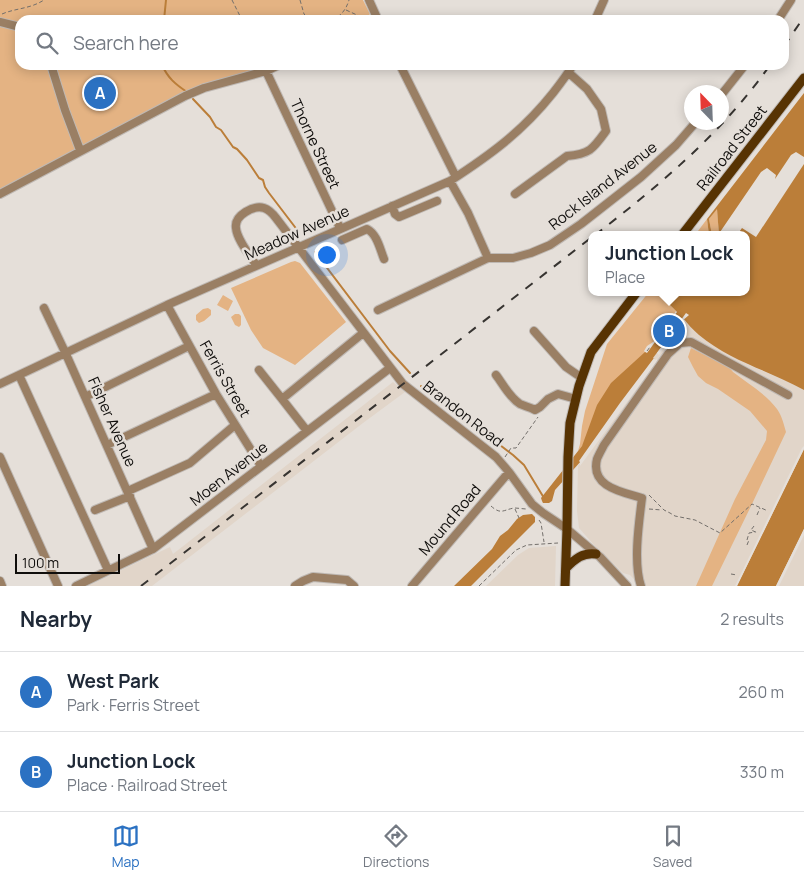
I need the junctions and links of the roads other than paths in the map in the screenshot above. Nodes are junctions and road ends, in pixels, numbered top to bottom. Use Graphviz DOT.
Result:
graph roads {
  1 [pos="369,0"];
  2 [pos="604,0"];
  3 [pos="791,0"];
  4 [pos="375,15"];
  5 [pos="597,15"];
  6 [pos="781,15"];
  7 [pos="0,22"];
  8 [pos="15,26"];
  9 [pos="53,70"];
  10 [pos="402,70"];
  11 [pos="570,70"];
  12 [pos="741,70"];
  13 [pos="266,71"];
  14 [pos="569,73"];
  15 [pos="804,78"];
  16 [pos="729,85"];
  17 [pos="689,130"];
  18 [pos="80,150"];
  19 [pos="453,179"];
  20 [pos="0,194"];
  21 [pos="515,194"];
  22 [pos="437,201"];
  23 [pos="392,206"];
  24 [pos="357,221"];
  25 [pos="340,228"];
  26 [pos="362,231"];
  27 [pos="685,231"];
  28 [pos="342,240"];
  29 [pos="298,247"];
  30 [pos="488,258"];
  31 [pos="384,259"];
  32 [pos="256,266"];
  33 [pos="634,296"];
  34 [pos="167,305"];
  35 [pos="44,308"];
  36 [pos="378,310"];
  37 [pos="534,331"];
  38 [pos="363,333"];
  39 [pos="190,346"];
  40 [pos="65,352"];
  41 [pos="390,368"];
  42 [pos="259,370"];
  43 [pos="19,375"];
  44 [pos="496,375"];
  45 [pos="582,378"];
  46 [pos="0,384"];
  47 [pos="216,394"];
  48 [pos="788,395"];
  49 [pos="85,397"];
  50 [pos="282,399"];
  51 [pos="576,399"];
  52 [pos="235,425"];
  53 [pos="307,431"];
  54 [pos="107,444"];
  55 [pos="0,457"];
  56 [pos="261,466"];
  57 [pos="509,472"];
  58 [pos="129,494"];
  59 [pos="95,510"];
  60 [pos="567,529"];
  61 [pos="153,548"];
  62 [pos="596,554"];
  63 [pos="566,568"];
  64 [pos="108,570"];
  65 [pos="0,581"];
  66 [pos="333,582"];
  67 [pos="2,586"];
  68 [pos="58,586"];
  69 [pos="76,586"];
  70 [pos="296,586"];
  71 [pos="354,586"];
  72 [pos="412,586"];
  73 [pos="565,586"];
  74 [pos="627,586"];
  75 [pos="641,586"];
  1 -- 4 [label="street"];
  2 -- 5 [label="street"];
  3 -- 6 [label="street"];
  7 -- 8 [label="street"];
  9 -- 18 [label="street"];
  10 -- 19 [label="street"];
  11 -- 14 [label="street, Meadow Avenue"];
  12 -- 16 [label="street"];
  13 -- 18 [label="street"];
  13 -- 25 [label="street, Thorne Street"];
  14 -- 19 [label="street, Meadow Avenue"];
  14 -- 21 [label="street"];
  15 -- 27 [label="main road, Railroad Street"];
  17 -- 30 [label="street, Rock Island Avenue"];
  18 -- 20 [label="street"];
  19 -- 23 [label="street, Meadow Avenue"];
  19 -- 30 [label="street"];
  22 -- 23 [label="street"];
  23 -- 24 [label="street, Meadow Avenue"];
  24 -- 25 [label="street, Meadow Avenue"];
  24 -- 26 [label="street"];
  25 -- 29 [label="street, Meadow Avenue"];
  26 -- 28 [label="street"];
  26 -- 31 [label="street"];
  29 -- 32 [label="street, Meadow Avenue"];
  29 -- 32 [label="street, Brandon Road"];
  29 -- 38 [label="street, Brandon Road"];
  30 -- 36 [label="street, Rock Island Avenue"];
  32 -- 34 [label="street, Meadow Avenue"];
  33 -- 45 [label="main road"];
  34 -- 39 [label="street, Ferris Street"];
  34 -- 40 [label="street, Meadow Avenue"];
  35 -- 40 [label="street, Fisher Avenue"];
  37 -- 45 [label="street"];
  38 -- 41 [label="street, Brandon Road"];
  38 -- 50 [label="street"];
  39 -- 47 [label="street, Ferris Street"];
  39 -- 49 [label="street"];
  40 -- 43 [label="street, Meadow Avenue"];
  40 -- 49 [label="street, Fisher Avenue"];
  41 -- 53 [label="street, Moen Avenue"];
  41 -- 57 [label="street, Brandon Road"];
  42 -- 50 [label="street"];
  43 -- 46 [label="street, Meadow Avenue"];
  43 -- 64 [label="street"];
  44 -- 51 [label="street"];
  45 -- 51 [label="main road"];
  47 -- 52 [label="street, Ferris Street"];
  47 -- 54 [label="street"];
  48 -- 75 [label="street"];
  49 -- 54 [label="street, Fisher Avenue"];
  50 -- 53 [label="street"];
  51 -- 60 [label="main road"];
  52 -- 56 [label="street, Ferris Street"];
  52 -- 58 [label="street"];
  53 -- 56 [label="street, Moen Avenue"];
  54 -- 58 [label="street, Fisher Avenue"];
  55 -- 68 [label="street"];
  56 -- 61 [label="street, Moen Avenue"];
  57 -- 60 [label="street, Brandon Road"];
  57 -- 72 [label="street, Mound Road"];
  58 -- 59 [label="street"];
  58 -- 61 [label="street, Fisher Avenue"];
  60 -- 62 [label="street, Brandon Road"];
  60 -- 63 [label="main road"];
  61 -- 64 [label="street, Moen Avenue"];
  62 -- 63 [label="main road"];
  62 -- 74 [label="street, Brandon Road"];
  63 -- 73 [label="main road"];
  64 -- 69 [label="street, Moen Avenue"];
  65 -- 67 [label="street"];
  66 -- 70 [label="street"];
  66 -- 71 [label="street"];
}
